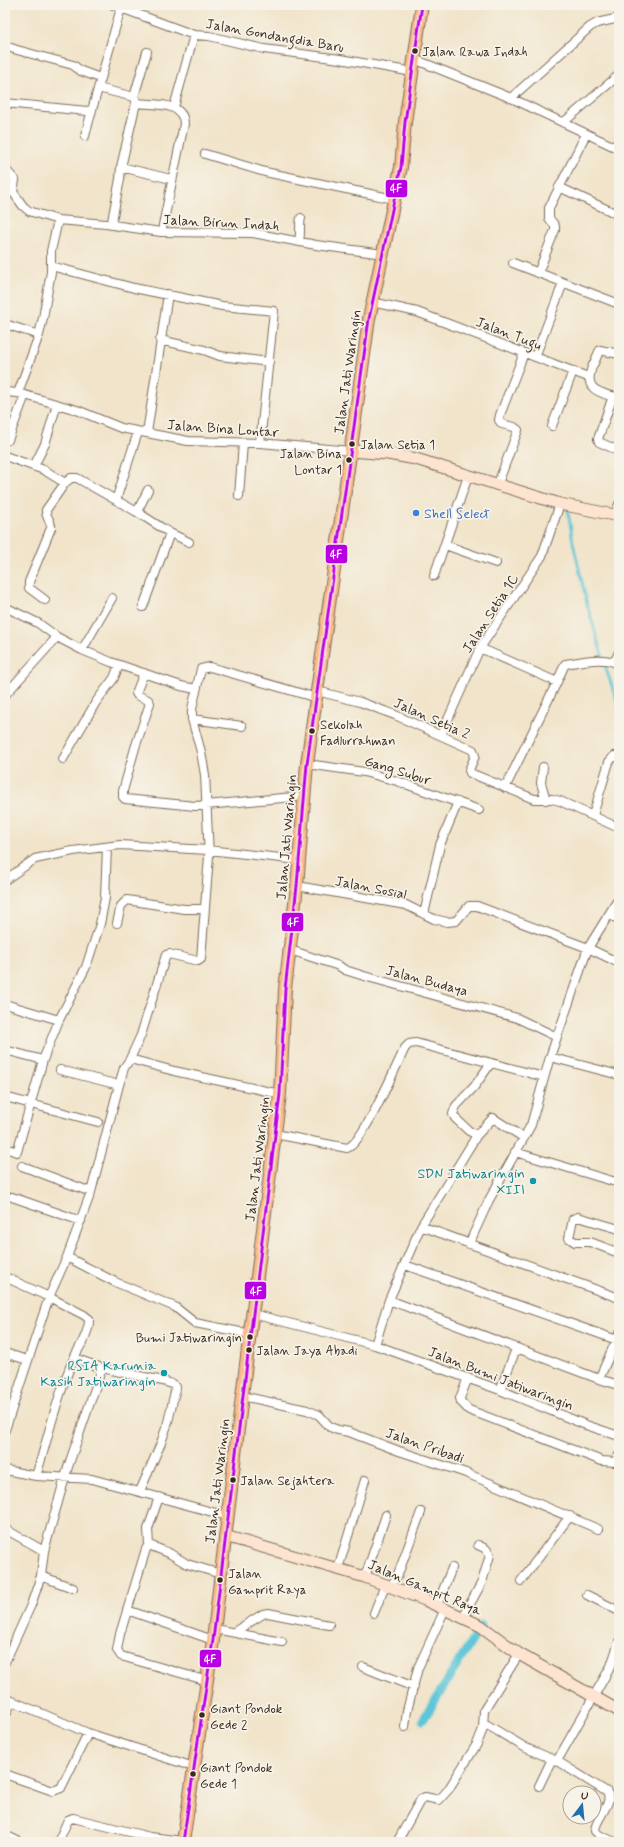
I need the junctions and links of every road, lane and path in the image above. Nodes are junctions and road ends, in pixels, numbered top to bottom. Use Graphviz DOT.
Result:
graph roads {
  1 [pos="422,5"];
  2 [pos="117,6"];
  3 [pos="132,8"];
  4 [pos="619,18"];
  5 [pos="194,35"];
  6 [pos="5,46"];
  7 [pos="147,52"];
  8 [pos="414,59"];
  9 [pos="413,72"];
  10 [pos="619,75"];
  11 [pos="100,78"];
  12 [pos="98,88"];
  13 [pos="511,98"];
  14 [pos="135,100"];
  15 [pos="5,103"];
  16 [pos="174,107"];
  17 [pos="92,110"];
  18 [pos="564,122"];
  19 [pos="586,134"];
  20 [pos="85,136"];
  21 [pos="619,149"];
  22 [pos="205,154"];
  23 [pos="121,167"];
  24 [pos="5,169"];
  25 [pos="171,178"];
  26 [pos="114,184"];
  27 [pos="559,187"];
  28 [pos="394,199"];
  29 [pos="619,215"];
  30 [pos="300,218"];
  31 [pos="58,220"];
  32 [pos="109,222"];
  33 [pos="163,225"];
  34 [pos="299,241"];
  35 [pos="383,254"];
  36 [pos="513,263"];
  37 [pos="51,266"];
  38 [pos="538,273"];
  39 [pos="563,284"];
  40 [pos="168,294"];
  41 [pos="372,302"];
  42 [pos="619,304"];
  43 [pos="5,324"];
  44 [pos="39,335"];
  45 [pos="160,340"];
  46 [pos="524,353"];
  47 [pos="619,354"];
  48 [pos="535,357"];
  49 [pos="269,362"];
  50 [pos="573,371"];
  51 [pos="588,377"];
  52 [pos="5,392"];
  53 [pos="22,394"];
  54 [pos="616,398"];
  55 [pos="57,404"];
  56 [pos="552,426"];
  57 [pos="142,433"];
  58 [pos="8,440"];
  59 [pos="243,443"];
  60 [pos="260,443"];
  61 [pos="351,451"];
  62 [pos="619,451"];
  63 [pos="5,456"];
  64 [pos="34,466"];
  65 [pos="468,476"];
  66 [pos="65,483"];
  67 [pos="497,486"];
  68 [pos="148,490"];
  69 [pos="239,496"];
  70 [pos="116,500"];
  71 [pos="560,504"];
  72 [pos="619,504"];
  73 [pos="137,512"];
  74 [pos="617,515"];
  75 [pos="170,533"];
  76 [pos="189,542"];
  77 [pos="446,545"];
  78 [pos="496,563"];
  79 [pos="434,576"];
  80 [pos="112,598"];
  81 [pos="45,600"];
  82 [pos="5,607"];
  83 [pos="143,607"];
  84 [pos="57,637"];
  85 [pos="480,648"];
  86 [pos="82,650"];
  87 [pos="619,652"];
  88 [pos="617,663"];
  89 [pos="119,665"];
  90 [pos="144,673"];
  91 [pos="557,682"];
  92 [pos="196,689"];
  93 [pos="5,695"];
  94 [pos="317,695"];
  95 [pos="192,719"];
  96 [pos="242,726"];
  97 [pos="441,735"];
  98 [pos="619,758"];
  99 [pos="63,759"];
  100 [pos="308,764"];
  101 [pos="543,767"];
  102 [pos="505,788"];
  103 [pos="305,796"];
  104 [pos="546,800"];
  105 [pos="458,802"];
  106 [pos="206,804"];
  107 [pos="479,810"];
  108 [pos="593,815"];
  109 [pos="619,828"];
  110 [pos="107,847"];
  111 [pos="208,850"];
  112 [pos="299,860"];
  113 [pos="5,880"];
  114 [pos="297,886"];
  115 [pos="619,898"];
  116 [pos="204,910"];
  117 [pos="424,914"];
  118 [pos="609,914"];
  119 [pos="619,919"];
  120 [pos="117,923"];
  121 [pos="588,948"];
  122 [pos="290,950"];
  123 [pos="619,963"];
  124 [pos="5,1004"];
  125 [pos="59,1020"];
  126 [pos="557,1037"];
  127 [pos="5,1050"];
  128 [pos="550,1057"];
  129 [pos="130,1059"];
  130 [pos="42,1060"];
  131 [pos="491,1063"];
  132 [pos="60,1070"];
  133 [pos="619,1075"];
  134 [pos="544,1077"];
  135 [pos="119,1085"];
  136 [pos="280,1094"];
  137 [pos="5,1097"];
  138 [pos="29,1104"];
  139 [pos="98,1122"];
  140 [pos="275,1134"];
  141 [pos="477,1135"];
  142 [pos="524,1138"];
  143 [pos="5,1148"];
  144 [pos="515,1152"];
  145 [pos="22,1166"];
  146 [pos="619,1183"];
  147 [pos="91,1192"];
  148 [pos="12,1197"];
  149 [pos="81,1221"];
  150 [pos="421,1226"];
  151 [pos="619,1230"];
  152 [pos="469,1244"];
  153 [pos="619,1253"];
  154 [pos="67,1257"];
  155 [pos="405,1265"];
  156 [pos="5,1277"];
  157 [pos="49,1297"];
  158 [pos="619,1298"];
  159 [pos="389,1300"];
  160 [pos="253,1314"];
  161 [pos="250,1334"];
  162 [pos="618,1337"];
  163 [pos="375,1345"];
  164 [pos="516,1348"];
  165 [pos="5,1354"];
  166 [pos="74,1358"];
  167 [pos="27,1360"];
  168 [pos="102,1368"];
  169 [pos="468,1378"];
  170 [pos="599,1379"];
  171 [pos="619,1385"];
  172 [pos="500,1390"];
  173 [pos="242,1396"];
  174 [pos="5,1430"];
  175 [pos="619,1436"];
  176 [pos="619,1455"];
  177 [pos="5,1470"];
  178 [pos="36,1476"];
  179 [pos="66,1476"];
  180 [pos="365,1480"];
  181 [pos="140,1491"];
  182 [pos="159,1497"];
  183 [pos="421,1512"];
  184 [pos="386,1515"];
  185 [pos="228,1516"];
  186 [pos="570,1516"];
  187 [pos="5,1529"];
  188 [pos="598,1529"];
  189 [pos="225,1536"];
  190 [pos="149,1545"];
  191 [pos="478,1545"];
  192 [pos="44,1551"];
  193 [pos="452,1568"];
  194 [pos="338,1569"];
  195 [pos="221,1574"];
  196 [pos="41,1576"];
  197 [pos="364,1577"];
  198 [pos="521,1581"];
  199 [pos="388,1586"];
  200 [pos="73,1588"];
  201 [pos="587,1595"];
  202 [pos="441,1607"];
  203 [pos="127,1610"];
  204 [pos="619,1611"];
  205 [pos="374,1613"];
  206 [pos="463,1617"];
  207 [pos="329,1625"];
  208 [pos="234,1632"];
  209 [pos="214,1634"];
  210 [pos="282,1642"];
  211 [pos="619,1642"];
  212 [pos="518,1654"];
  213 [pos="5,1662"];
  214 [pos="363,1667"];
  215 [pos="208,1681"];
  216 [pos="414,1687"];
  217 [pos="594,1696"];
  218 [pos="9,1700"];
  219 [pos="619,1711"];
  220 [pos="5,1716"];
  221 [pos="484,1723"];
  222 [pos="405,1727"];
  223 [pos="88,1733"];
  224 [pos="554,1760"];
  225 [pos="194,1767"];
  226 [pos="5,1774"];
  227 [pos="539,1786"];
  228 [pos="5,1835"];
  229 [pos="20,1842"];
  230 [pos="58,1842"];
  231 [pos="183,1842"];
  232 [pos="397,1842"];
  233 [pos="616,1842"];
  1 -- 8 [label="main road, Jalan Jati Waringin"];
  2 -- 3 [label="street, Jalan Gondangdia Baru"];
  2 -- 11 [label="street"];
  3 -- 5 [label="street, Jalan Gondangdia Baru"];
  4 -- 13 [label="street"];
  5 -- 9 [label="street, Jalan Gondangdia Baru"];
  5 -- 16 [label="street"];
  6 -- 11 [label="street"];
  7 -- 14 [label="street"];
  8 -- 9 [label="main road, Jalan Jati Waringin"];
  8 -- 13 [label="street"];
  9 -- 28 [label="main road, Jalan Jati Waringin"];
  10 -- 18 [label="street"];
  11 -- 12 [label="street"];
  12 -- 14 [label="street"];
  12 -- 17 [label="street"];
  13 -- 18 [label="street"];
  14 -- 16 [label="street"];
  14 -- 23 [label="street"];
  15 -- 17 [label="street"];
  16 -- 25 [label="street"];
  17 -- 20 [label="street"];
  18 -- 19 [label="street"];
  19 -- 21 [label="street"];
  19 -- 27 [label="street"];
  22 -- 28 [label="street"];
  23 -- 25 [label="street"];
  23 -- 32 [label="street"];
  24 -- 31 [label="street, Jalan Birun Indah"];
  25 -- 33 [label="street"];
  26 -- 32 [label="street"];
  27 -- 29 [label="street"];
  27 -- 38 [label="street"];
  28 -- 35 [label="main road, Jalan Jati Waringin"];
  30 -- 34 [label="street"];
  31 -- 32 [label="street, Jalan Birun Indah"];
  31 -- 37 [label="street"];
  32 -- 34 [label="street, Jalan Birun Indah"];
  34 -- 35 [label="street, Jalan Birun Indah"];
  35 -- 41 [label="main road, Jalan Jati Waringin"];
  36 -- 38 [label="street"];
  37 -- 40 [label="street"];
  37 -- 44 [label="street"];
  38 -- 39 [label="street"];
  39 -- 42 [label="street"];
  39 -- 48 [label="street"];
  40 -- 45 [label="street"];
  40 -- 49 [label="street"];
  41 -- 46 [label="street, Jalan Tugu"];
  41 -- 61 [label="main road, Jalan Jati Waringin"];
  43 -- 44 [label="street"];
  44 -- 53 [label="street"];
  45 -- 49 [label="street"];
  45 -- 57 [label="street"];
  46 -- 48 [label="street, Jalan Tugu"];
  46 -- 67 [label="street"];
  47 -- 51 [label="street"];
  48 -- 50 [label="street, Jalan Tugu"];
  49 -- 60 [label="street"];
  50 -- 51 [label="street, Jalan Tugu"];
  50 -- 56 [label="street"];
  51 -- 54 [label="street"];
  52 -- 53 [label="street, Jalan Bina Lontar"];
  53 -- 55 [label="street, Jalan Bina Lontar"];
  53 -- 58 [label="street"];
  54 -- 62 [label="street"];
  55 -- 57 [label="street, Jalan Bina Lontar"];
  55 -- 64 [label="street"];
  57 -- 59 [label="street, Jalan Bina Lontar"];
  57 -- 70 [label="street"];
  59 -- 60 [label="street, Jalan Bina Lontar"];
  59 -- 69 [label="street"];
  60 -- 61 [label="street, Jalan Bina Lontar"];
  61 -- 65 [label="street"];
  61 -- 94 [label="main road, Jalan Jati Waringin"];
  63 -- 64 [label="street"];
  64 -- 66 [label="street"];
  65 -- 67 [label="street"];
  65 -- 77 [label="street"];
  66 -- 70 [label="street"];
  66 -- 81 [label="street"];
  67 -- 71 [label="street"];
  68 -- 73 [label="street"];
  70 -- 73 [label="street"];
  71 -- 74 [label="street"];
  71 -- 85 [label="street, Jalan Setia 1C"];
  72 -- 74 [label="street"];
  73 -- 75 [label="street"];
  75 -- 76 [label="street"];
  75 -- 83 [label="street"];
  77 -- 78 [label="street"];
  77 -- 79 [label="street"];
  80 -- 86 [label="street"];
  82 -- 84 [label="street"];
  84 -- 86 [label="street"];
  84 -- 93 [label="street"];
  85 -- 91 [label="street"];
  85 -- 97 [label="street, Jalan Setia 1C"];
  86 -- 89 [label="street"];
  87 -- 88 [label="street"];
  88 -- 91 [label="street"];
  89 -- 90 [label="street"];
  89 -- 99 [label="street"];
  90 -- 92 [label="street"];
  90 -- 106 [label="street"];
  91 -- 102 [label="street"];
  92 -- 94 [label="street, Jalan Setia 2"];
  92 -- 95 [label="street"];
  94 -- 97 [label="street, Jalan Setia 2"];
  94 -- 100 [label="main road, Jalan Jati Waringin"];
  95 -- 96 [label="street"];
  95 -- 106 [label="street"];
  97 -- 102 [label="street, Jalan Setia 2"];
  98 -- 108 [label="street"];
  100 -- 103 [label="main road, Jalan Jati Waringin"];
  100 -- 105 [label="street, Gang Subur"];
  101 -- 104 [label="street"];
  102 -- 104 [label="street, Jalan Setia 2"];
  103 -- 106 [label="street"];
  103 -- 112 [label="main road, Jalan Jati Waringin"];
  104 -- 108 [label="street, Jalan Setia 2"];
  105 -- 107 [label="street, Gang Subur"];
  105 -- 117 [label="street"];
  106 -- 111 [label="street"];
  108 -- 109 [label="street, Jalan Setia 2"];
  110 -- 111 [label="street"];
  110 -- 113 [label="street"];
  110 -- 125 [label="street"];
  111 -- 112 [label="street"];
  111 -- 116 [label="street"];
  112 -- 114 [label="main road, Jalan Jati Waringin"];
  114 -- 117 [label="street, Jalan Sosial"];
  114 -- 122 [label="main road, Jalan Jati Waringin"];
  115 -- 118 [label="street"];
  116 -- 120 [label="street"];
  116 -- 129 [label="street"];
  117 -- 121 [label="street, Jalan Sosial"];
  118 -- 119 [label="street"];
  118 -- 121 [label="street"];
  121 -- 123 [label="street"];
  121 -- 126 [label="street"];
  122 -- 126 [label="street, Jalan Budaya"];
  122 -- 136 [label="main road, Jalan Jati Waringin"];
  124 -- 125 [label="street"];
  125 -- 130 [label="street"];
  126 -- 128 [label="street"];
  127 -- 130 [label="street"];
  128 -- 133 [label="street"];
  128 -- 134 [label="street"];
  129 -- 135 [label="street"];
  129 -- 136 [label="street"];
  130 -- 138 [label="street"];
  131 -- 134 [label="street"];
  131 -- 140 [label="street"];
  131 -- 141 [label="street"];
  132 -- 135 [label="street"];
  134 -- 142 [label="street"];
  135 -- 147 [label="street"];
  136 -- 140 [label="main road, Jalan Jati Waringin"];
  137 -- 138 [label="street"];
  138 -- 139 [label="street"];
  138 -- 143 [label="street"];
  140 -- 160 [label="main road, Jalan Jati Waringin"];
  141 -- 142 [label="street"];
  141 -- 150 [label="street"];
  142 -- 144 [label="street"];
  144 -- 146 [label="street"];
  144 -- 152 [label="street"];
  145 -- 147 [label="street"];
  147 -- 149 [label="street"];
  148 -- 149 [label="street"];
  149 -- 154 [label="street"];
  150 -- 152 [label="street"];
  150 -- 155 [label="street"];
  151 -- 153 [label="street"];
  152 -- 158 [label="street"];
  154 -- 157 [label="street"];
  154 -- 161 [label="street"];
  155 -- 159 [label="street"];
  155 -- 162 [label="street"];
  156 -- 157 [label="street"];
  157 -- 166 [label="street"];
  157 -- 167 [label="street"];
  159 -- 163 [label="street"];
  159 -- 164 [label="street"];
  160 -- 161 [label="main road, Jalan Jati Waringin"];
  160 -- 163 [label="street, Jalan Bumi Jatiwaringin"];
  161 -- 173 [label="main road, Jalan Jati Waringin"];
  162 -- 170 [label="street"];
  163 -- 169 [label="street, Jalan Bumi Jatiwaringin"];
  164 -- 170 [label="street"];
  164 -- 172 [label="street"];
  165 -- 167 [label="street"];
  166 -- 168 [label="street"];
  166 -- 178 [label="street"];
  167 -- 174 [label="street"];
  168 -- 179 [label="street"];
  168 -- 181 [label="street"];
  169 -- 172 [label="street, Jalan Bumi Jatiwaringin"];
  169 -- 176 [label="street"];
  170 -- 171 [label="street"];
  172 -- 175 [label="street, Jalan Bumi Jatiwaringin"];
  173 -- 185 [label="main road, Jalan Jati Waringin"];
  173 -- 186 [label="street, Jalan Pribadi"];
  177 -- 178 [label="street"];
  178 -- 179 [label="street"];
  179 -- 181 [label="street"];
  179 -- 192 [label="street"];
  180 -- 194 [label="street"];
  181 -- 182 [label="street"];
  182 -- 185 [label="street"];
  182 -- 190 [label="street"];
  183 -- 199 [label="street"];
  184 -- 197 [label="street"];
  185 -- 189 [label="main road, Jalan Jati Waringin"];
  186 -- 188 [label="street, Jalan Pribadi"];
  186 -- 198 [label="street"];
  187 -- 192 [label="street"];
  189 -- 194 [label="street, Jalan Gampit Raya"];
  189 -- 195 [label="main road, Jalan Jati Waringin"];
  190 -- 195 [label="street"];
  190 -- 203 [label="street"];
  191 -- 206 [label="street"];
  192 -- 196 [label="street"];
  193 -- 202 [label="street"];
  194 -- 197 [label="street, Jalan Gampit Raya"];
  195 -- 209 [label="main road, Jalan Jati Waringin"];
  196 -- 200 [label="street"];
  196 -- 213 [label="street"];
  197 -- 199 [label="street, Jalan Gampit Raya"];
  199 -- 202 [label="street, Jalan Gampit Raya"];
  199 -- 205 [label="street"];
  201 -- 204 [label="street"];
  202 -- 206 [label="street, Jalan Gampit Raya"];
  202 -- 216 [label="street"];
  203 -- 209 [label="street"];
  203 -- 215 [label="street"];
  206 -- 212 [label="street, Jalan Gampit Raya"];
  207 -- 208 [label="street"];
  208 -- 209 [label="street"];
  208 -- 210 [label="street"];
  209 -- 215 [label="main road, Jalan Jati Waringin"];
  211 -- 217 [label="street"];
  212 -- 217 [label="street, Jalan Gampit Raya"];
  212 -- 221 [label="street"];
  214 -- 216 [label="street"];
  215 -- 225 [label="main road, Jalan Jati Waringin"];
  216 -- 222 [label="street"];
  217 -- 219 [label="street, Jalan Gampit Raya"];
  217 -- 224 [label="street"];
  218 -- 220 [label="street"];
  218 -- 223 [label="street"];
  221 -- 224 [label="street"];
  221 -- 232 [label="street"];
  223 -- 225 [label="street"];
  223 -- 226 [label="street"];
  224 -- 227 [label="street"];
  224 -- 233 [label="street"];
  225 -- 231 [label="main road, Jalan Jati Waringin"];
  228 -- 229 [label="street"];
  230 -- 231 [label="street"];
}
